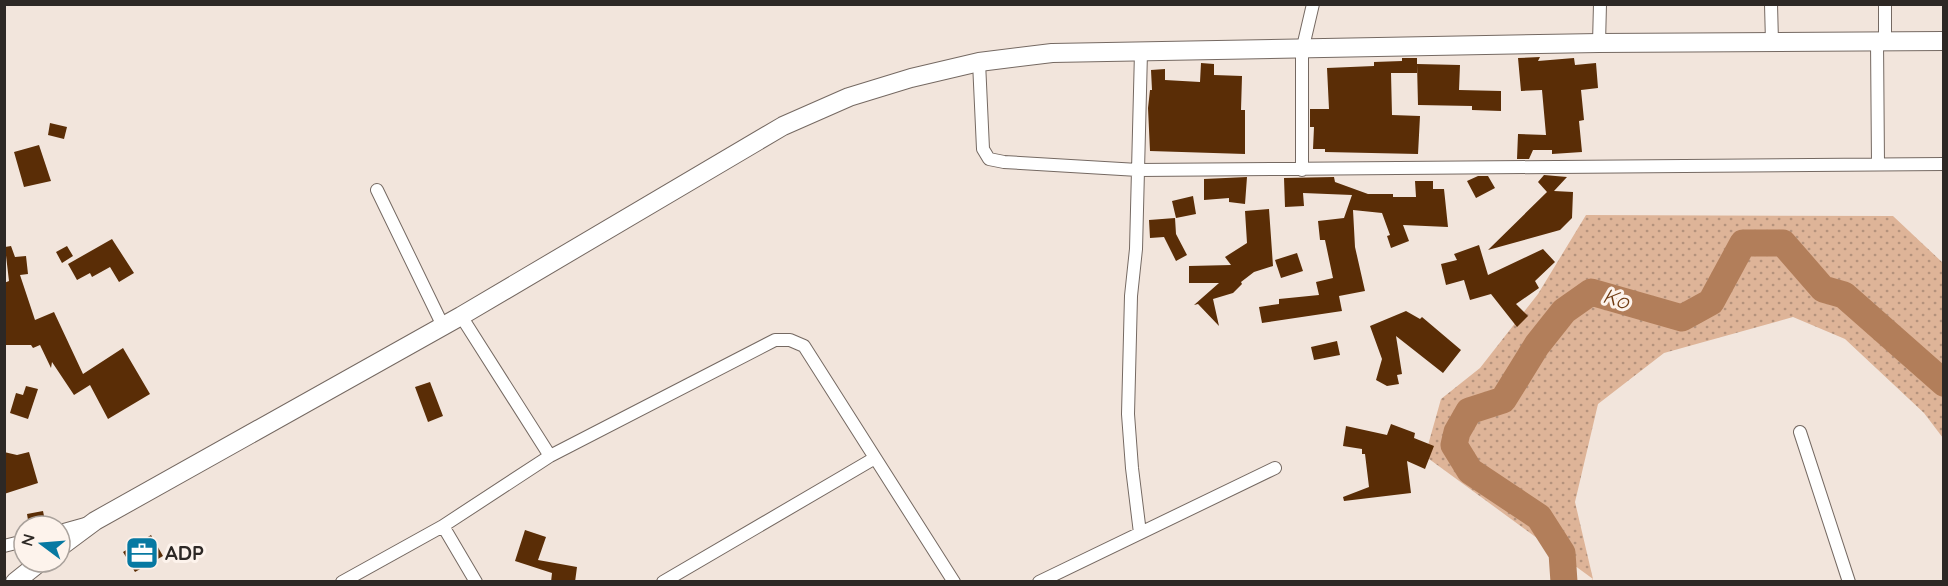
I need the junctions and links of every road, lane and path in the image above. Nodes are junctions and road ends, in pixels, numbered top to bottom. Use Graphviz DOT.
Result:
graph roads {
  1 [pos="1313,4"];
  2 [pos="1600,4"];
  3 [pos="1771,4"];
  4 [pos="1885,4"];
  5 [pos="1881,41"];
  6 [pos="1944,41"];
  7 [pos="1772,42"];
  8 [pos="1599,43"];
  9 [pos="1302,51"];
  10 [pos="1141,52"];
  11 [pos="978,62"];
  12 [pos="1878,164"];
  13 [pos="1944,164"];
  14 [pos="1138,170"];
  15 [pos="1302,170"];
  16 [pos="377,190"];
  17 [pos="461,316"];
  18 [pos="443,326"];
  19 [pos="1800,432"];
  20 [pos="550,456"];
  21 [pos="875,458"];
  22 [pos="1275,468"];
  23 [pos="95,521"];
  24 [pos="443,525"];
  25 [pos="72,528"];
  26 [pos="1140,533"];
  27 [pos="72,538"];
  28 [pos="342,582"];
  29 [pos="476,582"];
  30 [pos="663,582"];
  31 [pos="954,582"];
  32 [pos="1039,582"];
  33 [pos="1849,582"];
  1 -- 9 [label="street"];
  2 -- 8 [label="street"];
  3 -- 7 [label="street"];
  4 -- 5 [label="street"];
  5 -- 6 [label="main road"];
  5 -- 7 [label="main road"];
  5 -- 12 [label="street"];
  7 -- 8 [label="main road"];
  8 -- 9 [label="main road"];
  9 -- 10 [label="main road"];
  9 -- 15 [label="street"];
  10 -- 11 [label="main road"];
  10 -- 14 [label="street"];
  11 -- 14 [label="street"];
  11 -- 17 [label="main road"];
  12 -- 13 [label="street"];
  12 -- 15 [label="street"];
  14 -- 15 [label="street"];
  14 -- 26 [label="street"];
  16 -- 18 [label="street"];
  17 -- 18 [label="main road"];
  17 -- 20 [label="street"];
  18 -- 23 [label="main road"];
  19 -- 33 [label="street"];
  20 -- 21 [label="street"];
  20 -- 24 [label="street"];
  21 -- 30 [label="street"];
  21 -- 31 [label="street"];
  22 -- 26 [label="street"];
  23 -- 25 [label="street"];
  23 -- 27 [label="main road"];
  24 -- 28 [label="street"];
  24 -- 29 [label="street"];
  26 -- 32 [label="street"];
}
